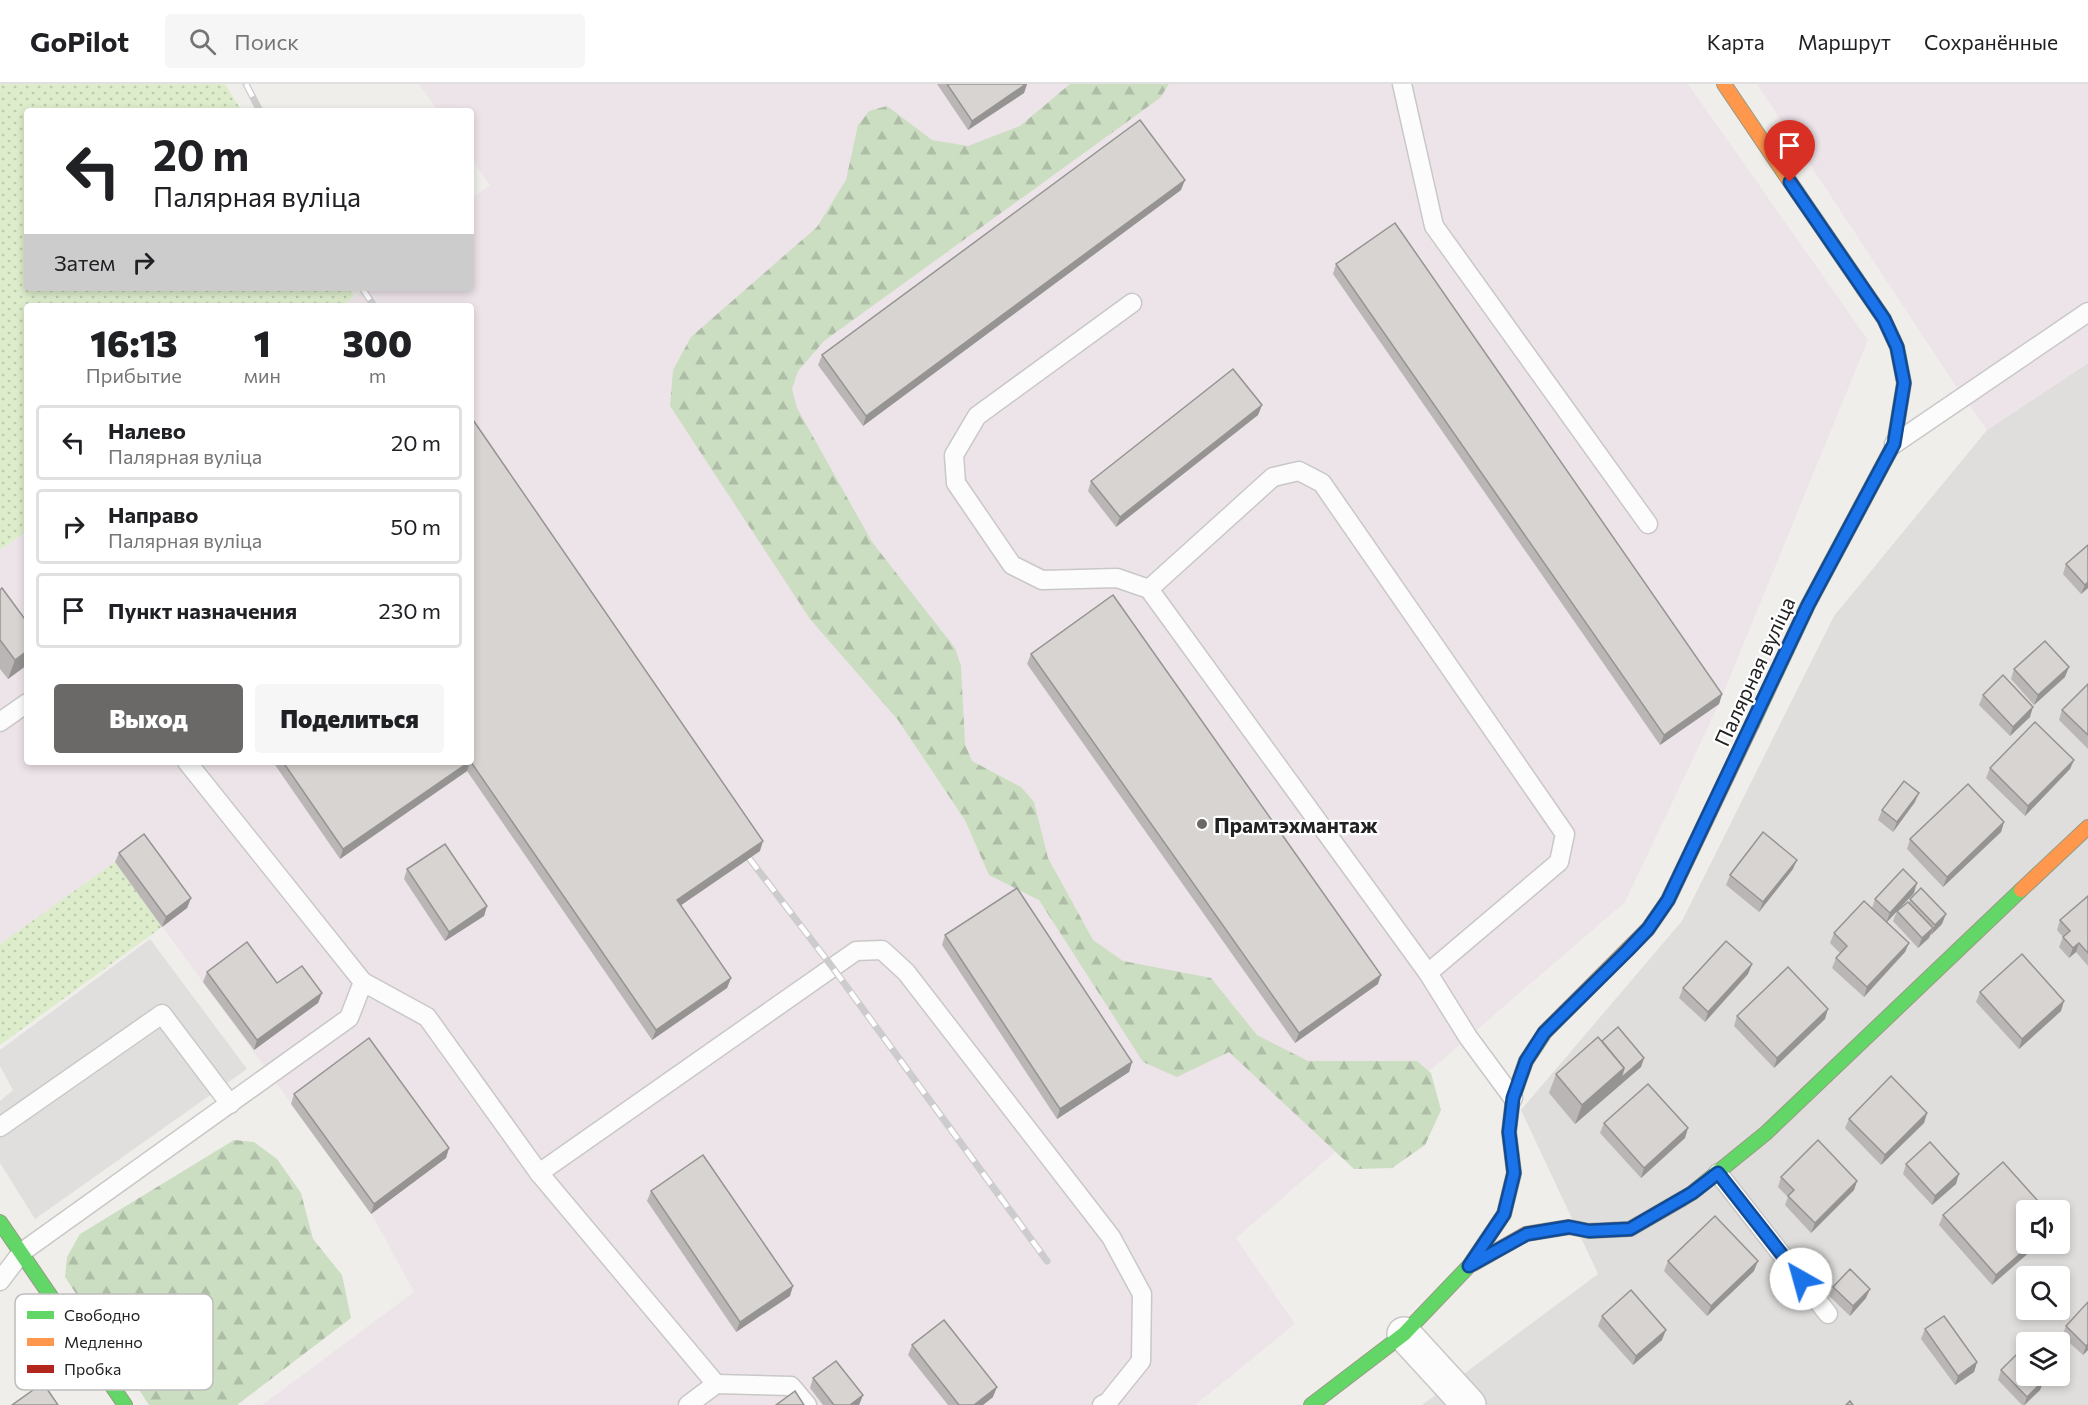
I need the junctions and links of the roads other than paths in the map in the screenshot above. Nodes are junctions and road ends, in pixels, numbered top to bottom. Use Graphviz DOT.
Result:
graph roads {
  1 [pos="1402,84"];
  2 [pos="1724,84"];
  3 [pos="1132,303"];
  4 [pos="2088,312"];
  5 [pos="1894,444"];
  6 [pos="1648,524"];
  7 [pos="1149,589"];
  8 [pos="24,705"];
  9 [pos="0,722"];
  10 [pos="189,765"];
  11 [pos="2088,827"];
  12 [pos="1428,973"];
  13 [pos="363,982"];
  14 [pos="1513,1098"];
  15 [pos="230,1104"];
  16 [pos="0,1127"];
  17 [pos="539,1173"];
  18 [pos="1718,1173"];
  19 [pos="0,1222"];
  20 [pos="22,1252"];
  21 [pos="1469,1266"];
  22 [pos="0,1281"];
  23 [pos="50,1294"];
  24 [pos="1828,1314"];
  25 [pos="1404,1334"];
  26 [pos="716,1384"];
  27 [pos="115,1390"];
  28 [pos="125,1405"];
  29 [pos="688,1405"];
  30 [pos="807,1405"];
  31 [pos="1102,1405"];
  32 [pos="1311,1405"];
  33 [pos="1469,1405"];
  1 -- 6 [label="lane"];
  2 -- 5 [label="street, Палярная вуліца"];
  3 -- 7 [label="lane"];
  4 -- 5 [label="lane"];
  5 -- 14 [label="street, Палярная вуліца"];
  7 -- 12 [label="lane"];
  7 -- 12 [label="lane"];
  8 -- 9 [label="lane"];
  10 -- 13 [label="lane"];
  11 -- 18 [label="street, Палярная вуліца"];
  12 -- 14 [label="lane"];
  13 -- 15 [label="lane"];
  13 -- 17 [label="lane"];
  14 -- 21 [label="street, Палярная вуліца"];
  15 -- 16 [label="lane"];
  15 -- 20 [label="lane"];
  17 -- 26 [label="lane"];
  17 -- 31 [label="lane"];
  18 -- 21 [label="street, Палярная вуліца"];
  18 -- 24 [label="lane"];
  19 -- 20 [label="street"];
  20 -- 22 [label="lane"];
  20 -- 23 [label="street"];
  21 -- 25 [label="street, Палярная вуліца"];
  25 -- 32 [label="street, Палярная вуліца"];
  25 -- 33 [label="street"];
  26 -- 29 [label="lane"];
  26 -- 30 [label="lane"];
  27 -- 28 [label="street"];
}
